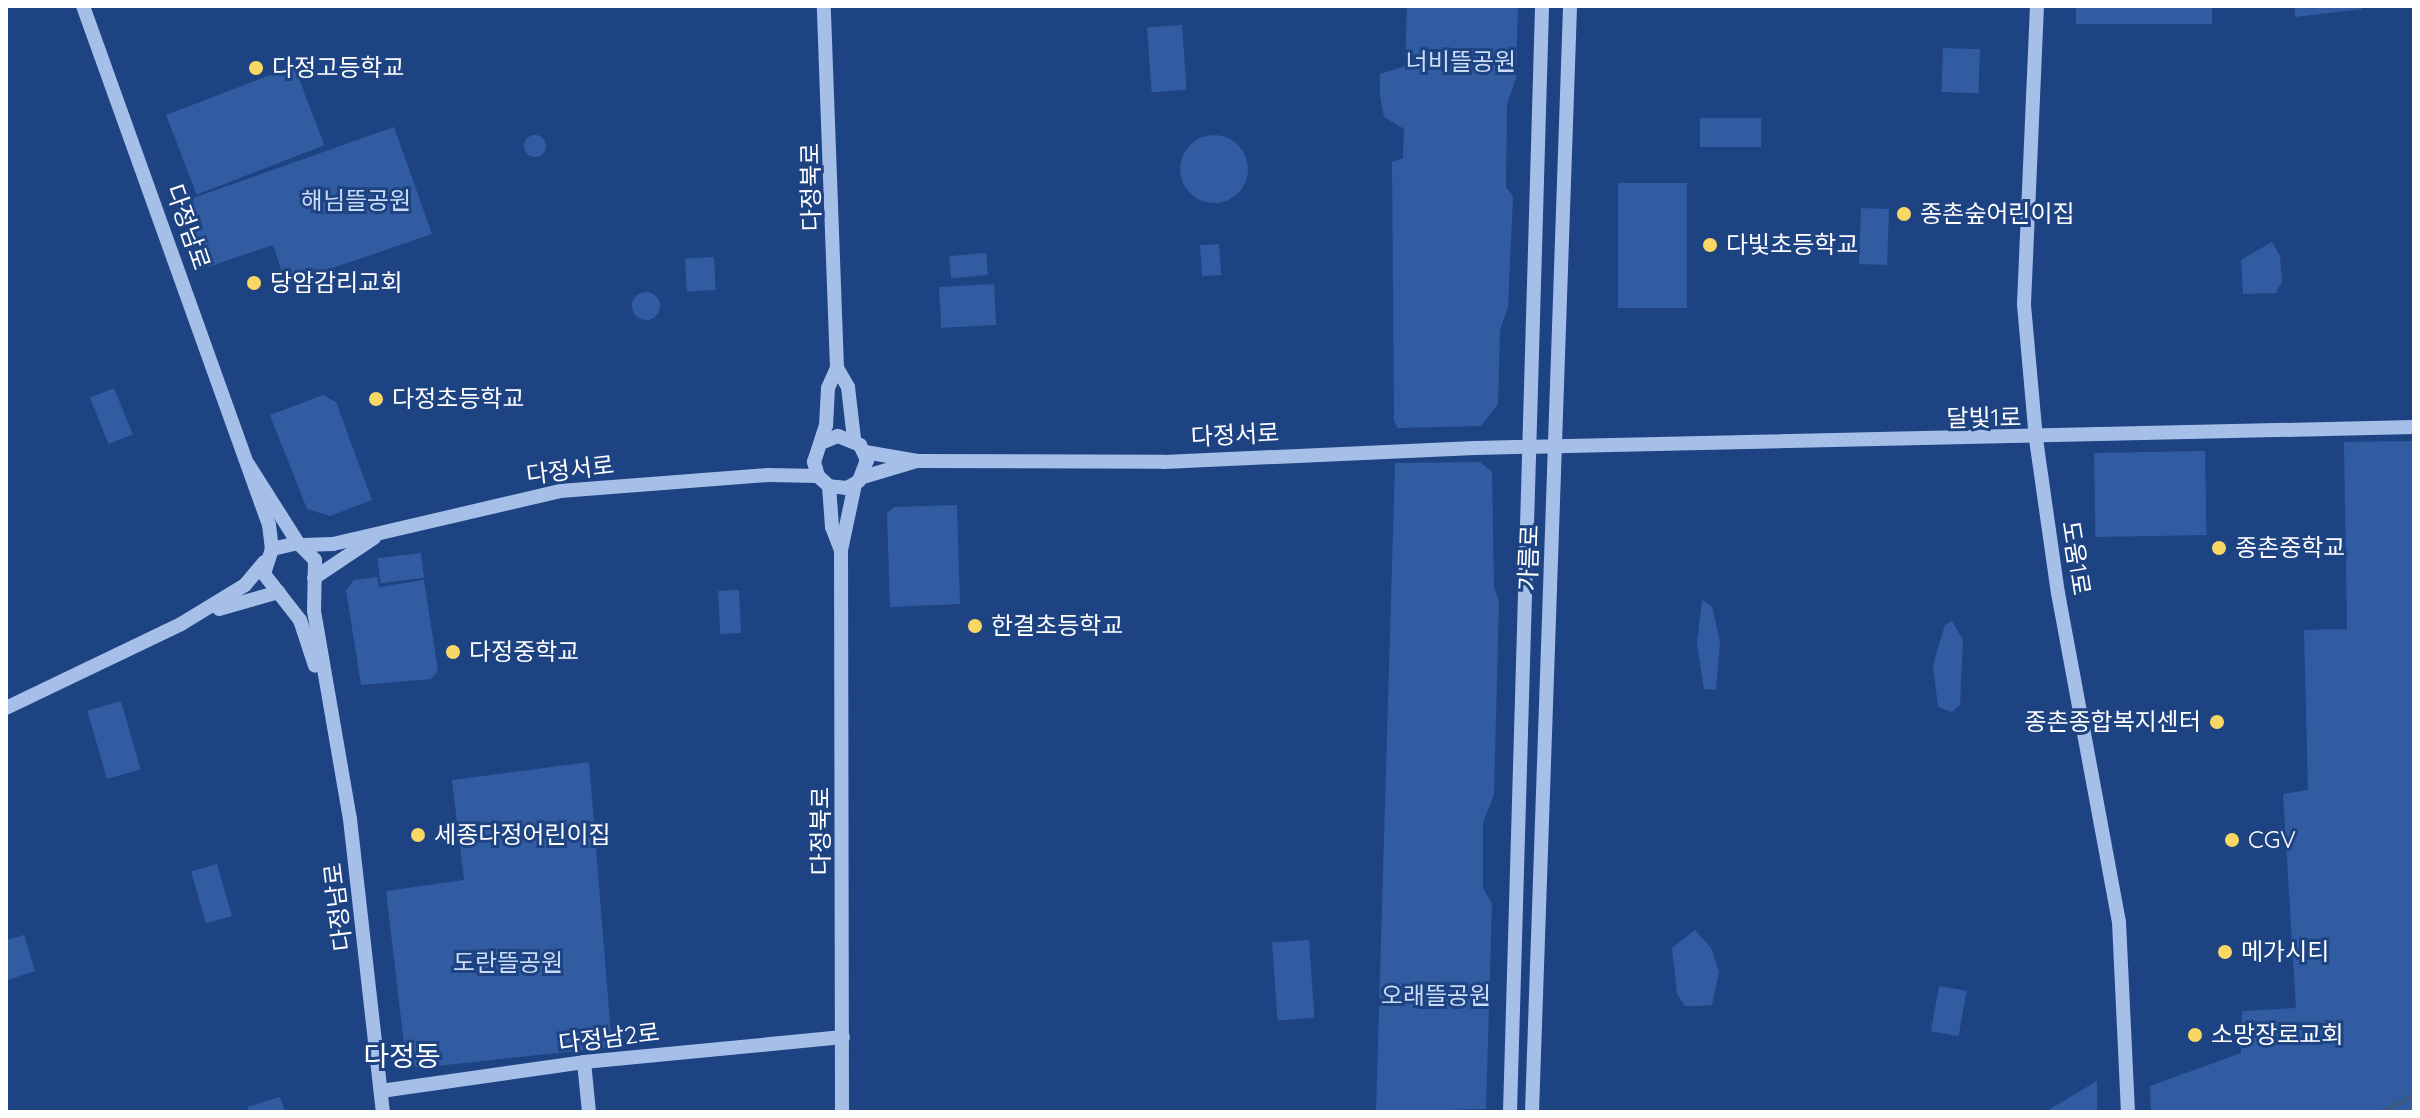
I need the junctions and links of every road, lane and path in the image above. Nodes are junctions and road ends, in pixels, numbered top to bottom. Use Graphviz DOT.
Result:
graph roads {
  1 [pos="83,6"];
  2 [pos="824,6"];
  3 [pos="1542,6"];
  4 [pos="1570,6"];
  5 [pos="2037,6"];
  6 [pos="837,368"];
  7 [pos="2414,427"];
  8 [pos="854,439"];
  9 [pos="2036,439"];
  10 [pos="1554,446"];
  11 [pos="1530,447"];
  12 [pos="819,448"];
  13 [pos="865,452"];
  14 [pos="917,461"];
  15 [pos="248,464"];
  16 [pos="768,475"];
  17 [pos="859,480"];
  18 [pos="823,481"];
  19 [pos="381,533"];
  20 [pos="301,544"];
  21 [pos="841,550"];
  22 [pos="268,555"];
  23 [pos="313,581"];
  24 [pos="282,593"];
  25 [pos="181,624"];
  26 [pos="326,699"];
  27 [pos="6,708"];
  28 [pos="843,1037"];
  29 [pos="584,1062"];
  30 [pos="381,1091"];
  31 [pos="383,1112"];
  32 [pos="589,1112"];
  33 [pos="842,1112"];
  34 [pos="1510,1112"];
  35 [pos="1532,1112"];
  36 [pos="2128,1112"];
  1 -- 15 [label="street, 다정남로"];
  2 -- 6 [label="street, 다정북로"];
  3 -- 11 [label="street, 가름로"];
  4 -- 10 [label="street, 가름로"];
  5 -- 9 [label="street, 도움1로"];
  6 -- 8 [label="street"];
  6 -- 12 [label="street"];
  7 -- 9 [label="street, 달빛1로"];
  8 -- 12 [label="street"];
  8 -- 13 [label="street"];
  9 -- 10 [label="street, 달빛1로"];
  9 -- 36 [label="street, 도움1로"];
  10 -- 11 [label="street, 다정서로"];
  10 -- 35 [label="street, 가름로"];
  11 -- 14 [label="street, 다정서로"];
  11 -- 34 [label="street, 가름로"];
  12 -- 16 [label="street"];
  12 -- 18 [label="street"];
  13 -- 14 [label="street"];
  13 -- 17 [label="street"];
  14 -- 17 [label="street"];
  15 -- 20 [label="street"];
  15 -- 22 [label="street"];
  16 -- 18 [label="street"];
  16 -- 19 [label="street, 다정서로"];
  17 -- 18 [label="street"];
  17 -- 21 [label="street"];
  18 -- 21 [label="street"];
  19 -- 20 [label="street, 다정서로"];
  19 -- 23 [label="street"];
  20 -- 22 [label="street"];
  20 -- 23 [label="street"];
  21 -- 28 [label="street, 다정북로"];
  22 -- 24 [label="street"];
  22 -- 25 [label="street"];
  23 -- 24 [label="street"];
  23 -- 26 [label="street"];
  24 -- 25 [label="street"];
  24 -- 26 [label="street"];
  25 -- 27 [label="street"];
  26 -- 30 [label="street, 다정남로"];
  28 -- 29 [label="street, 다정남2로"];
  28 -- 33 [label="street, 다정북로"];
  29 -- 30 [label="street, 다정남2로"];
  29 -- 32 [label="street"];
  30 -- 31 [label="street, 다정남로"];
}
